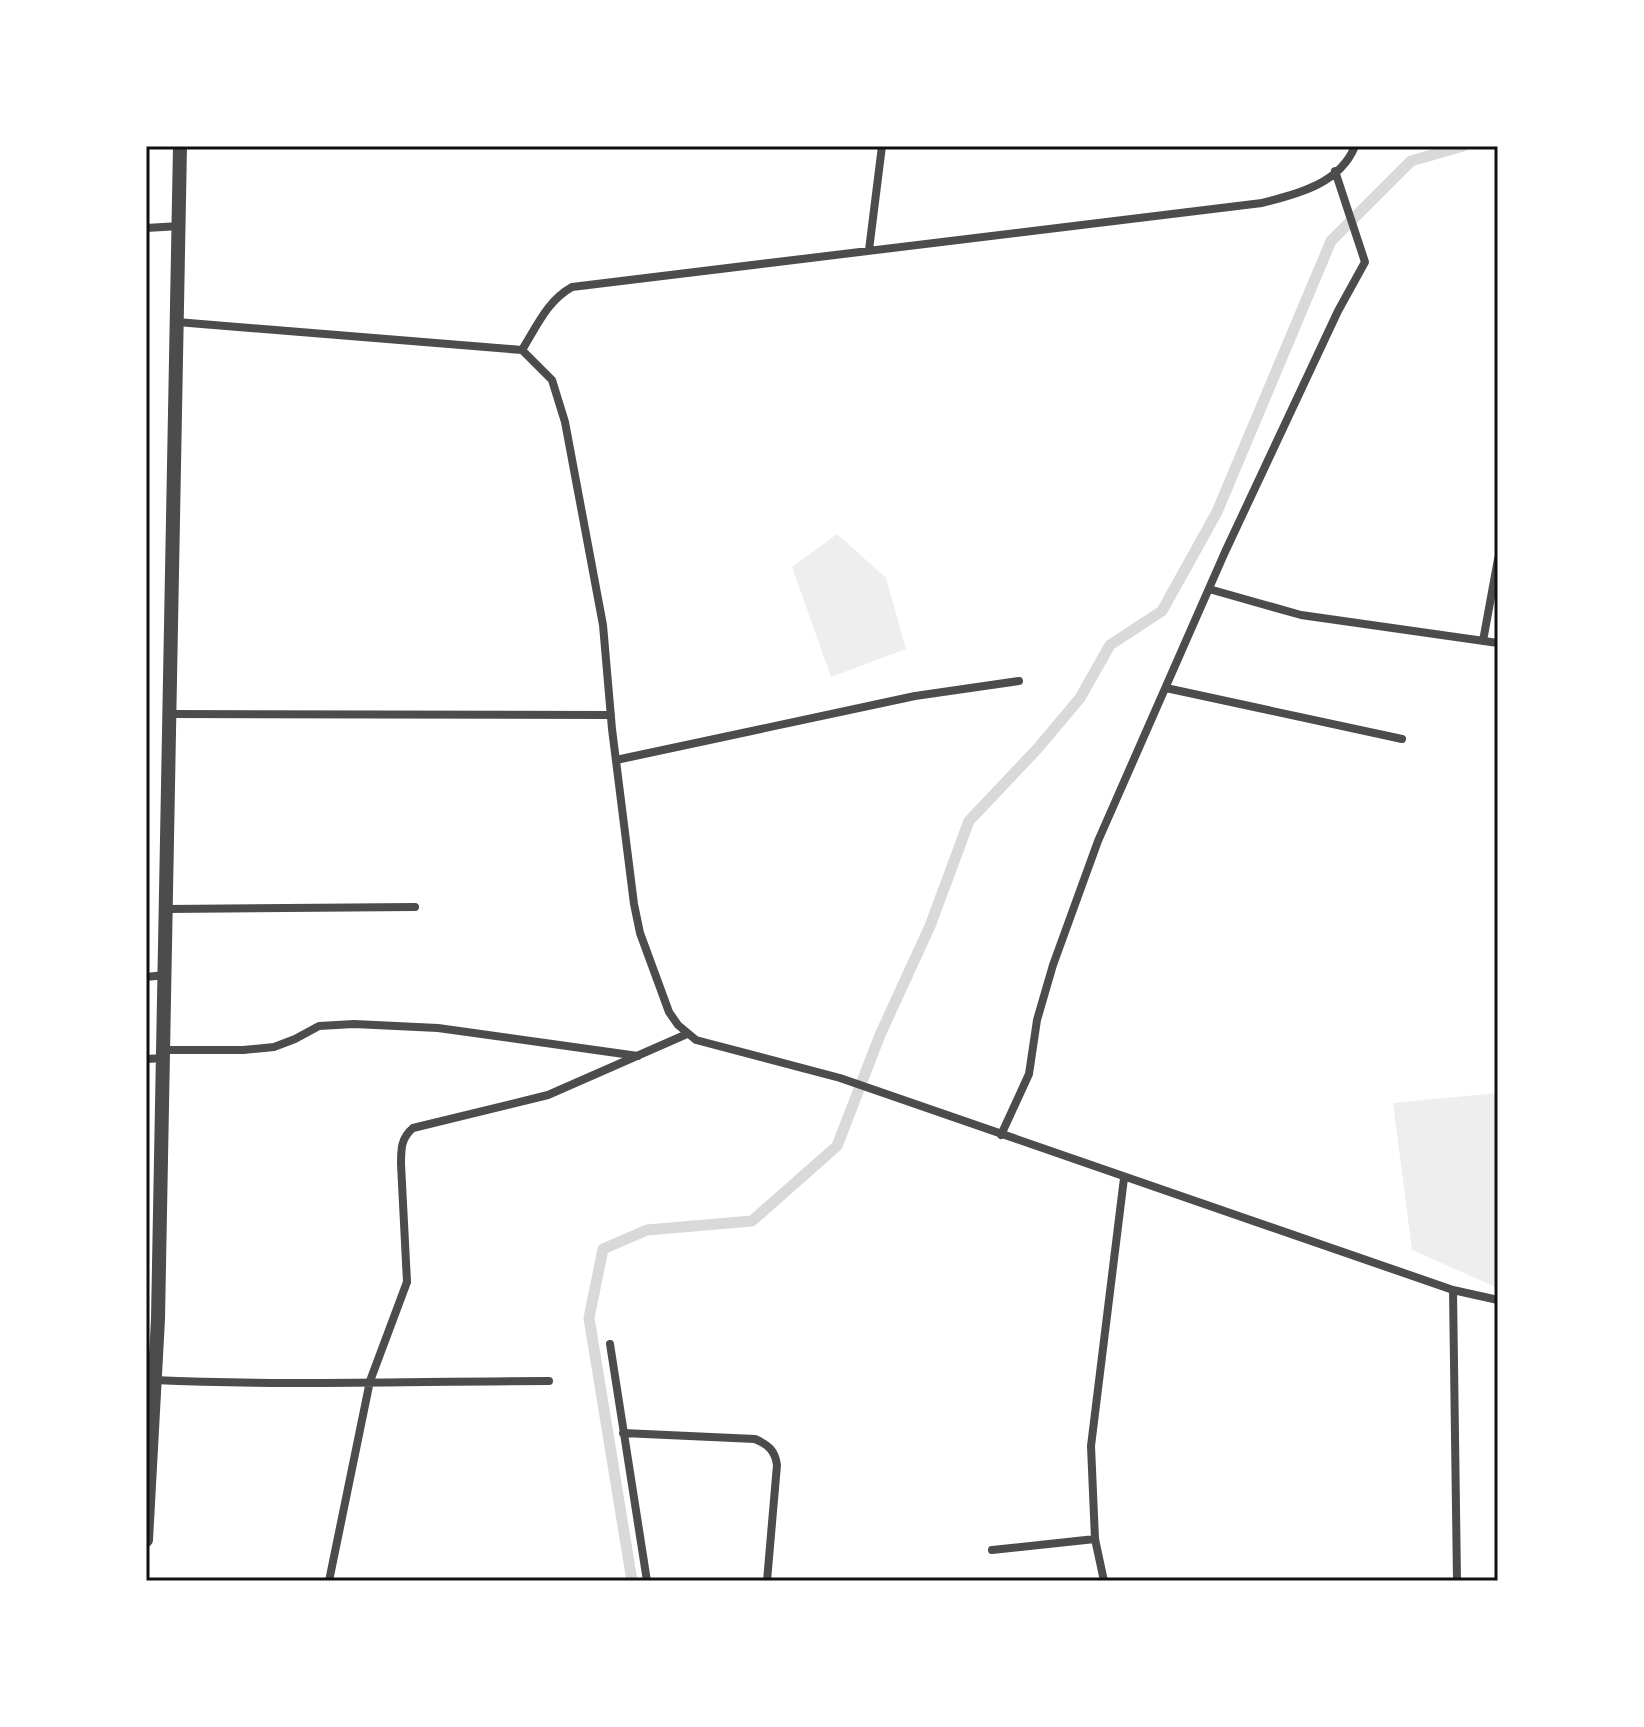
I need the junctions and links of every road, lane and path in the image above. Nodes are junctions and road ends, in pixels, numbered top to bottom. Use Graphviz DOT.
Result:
graph roads {
  1 [pos="180,146"];
  2 [pos="882,146"];
  3 [pos="1355,146"];
  4 [pos="1335,171"];
  5 [pos="180,226"];
  6 [pos="146,228"];
  7 [pos="869,250"];
  8 [pos="177,322"];
  9 [pos="522,350"];
  10 [pos="1498,559"];
  11 [pos="1209,589"];
  12 [pos="1483,641"];
  13 [pos="1498,643"];
  14 [pos="1019,681"];
  15 [pos="1166,688"];
  16 [pos="169,714"];
  17 [pos="611,715"];
  18 [pos="1402,739"];
  19 [pos="616,760"];
  20 [pos="415,907"];
  21 [pos="166,909"];
  22 [pos="165,975"];
  23 [pos="146,977"];
  24 [pos="687,1034"];
  25 [pos="163,1054"];
  26 [pos="638,1056"];
  27 [pos="146,1059"];
  28 [pos="1001,1135"];
  29 [pos="1124,1178"];
  30 [pos="1453,1290"];
  31 [pos="1498,1300"];
  32 [pos="610,1344"];
  33 [pos="154,1380"];
  34 [pos="370,1381"];
  35 [pos="549,1381"];
  36 [pos="623,1433"];
  37 [pos="147,1493"];
  38 [pos="1095,1539"];
  39 [pos="146,1540"];
  40 [pos="992,1550"];
  41 [pos="329,1581"];
  42 [pos="647,1581"];
  43 [pos="767,1581"];
  44 [pos="1104,1581"];
  45 [pos="1457,1581"];
  1 -- 5 [label="street"];
  2 -- 7 [label="street"];
  3 -- 4 [label="street"];
  4 -- 7 [label="street"];
  4 -- 11 [label="street"];
  5 -- 6 [label="street"];
  5 -- 8 [label="street"];
  7 -- 9 [label="street"];
  8 -- 9 [label="street"];
  8 -- 16 [label="street"];
  9 -- 17 [label="street"];
  10 -- 12 [label="street"];
  11 -- 12 [label="street"];
  11 -- 15 [label="street"];
  12 -- 13 [label="street"];
  14 -- 19 [label="street"];
  15 -- 18 [label="street"];
  15 -- 28 [label="street"];
  16 -- 17 [label="street"];
  16 -- 21 [label="street"];
  17 -- 19 [label="street"];
  19 -- 24 [label="street"];
  20 -- 21 [label="street"];
  21 -- 22 [label="street"];
  22 -- 23 [label="street"];
  22 -- 25 [label="street"];
  24 -- 26 [label="street"];
  24 -- 28 [label="street"];
  25 -- 26 [label="street"];
  25 -- 27 [label="street"];
  25 -- 33 [label="street"];
  26 -- 34 [label="street"];
  28 -- 29 [label="street"];
  29 -- 30 [label="street"];
  29 -- 38 [label="street"];
  30 -- 31 [label="street"];
  30 -- 45 [label="street"];
  32 -- 36 [label="street"];
  33 -- 34 [label="street"];
  33 -- 37 [label="street"];
  34 -- 35 [label="street"];
  34 -- 41 [label="street"];
  36 -- 42 [label="street"];
  36 -- 43 [label="street"];
  37 -- 39 [label="street"];
  38 -- 40 [label="street"];
  38 -- 44 [label="street"];
}
